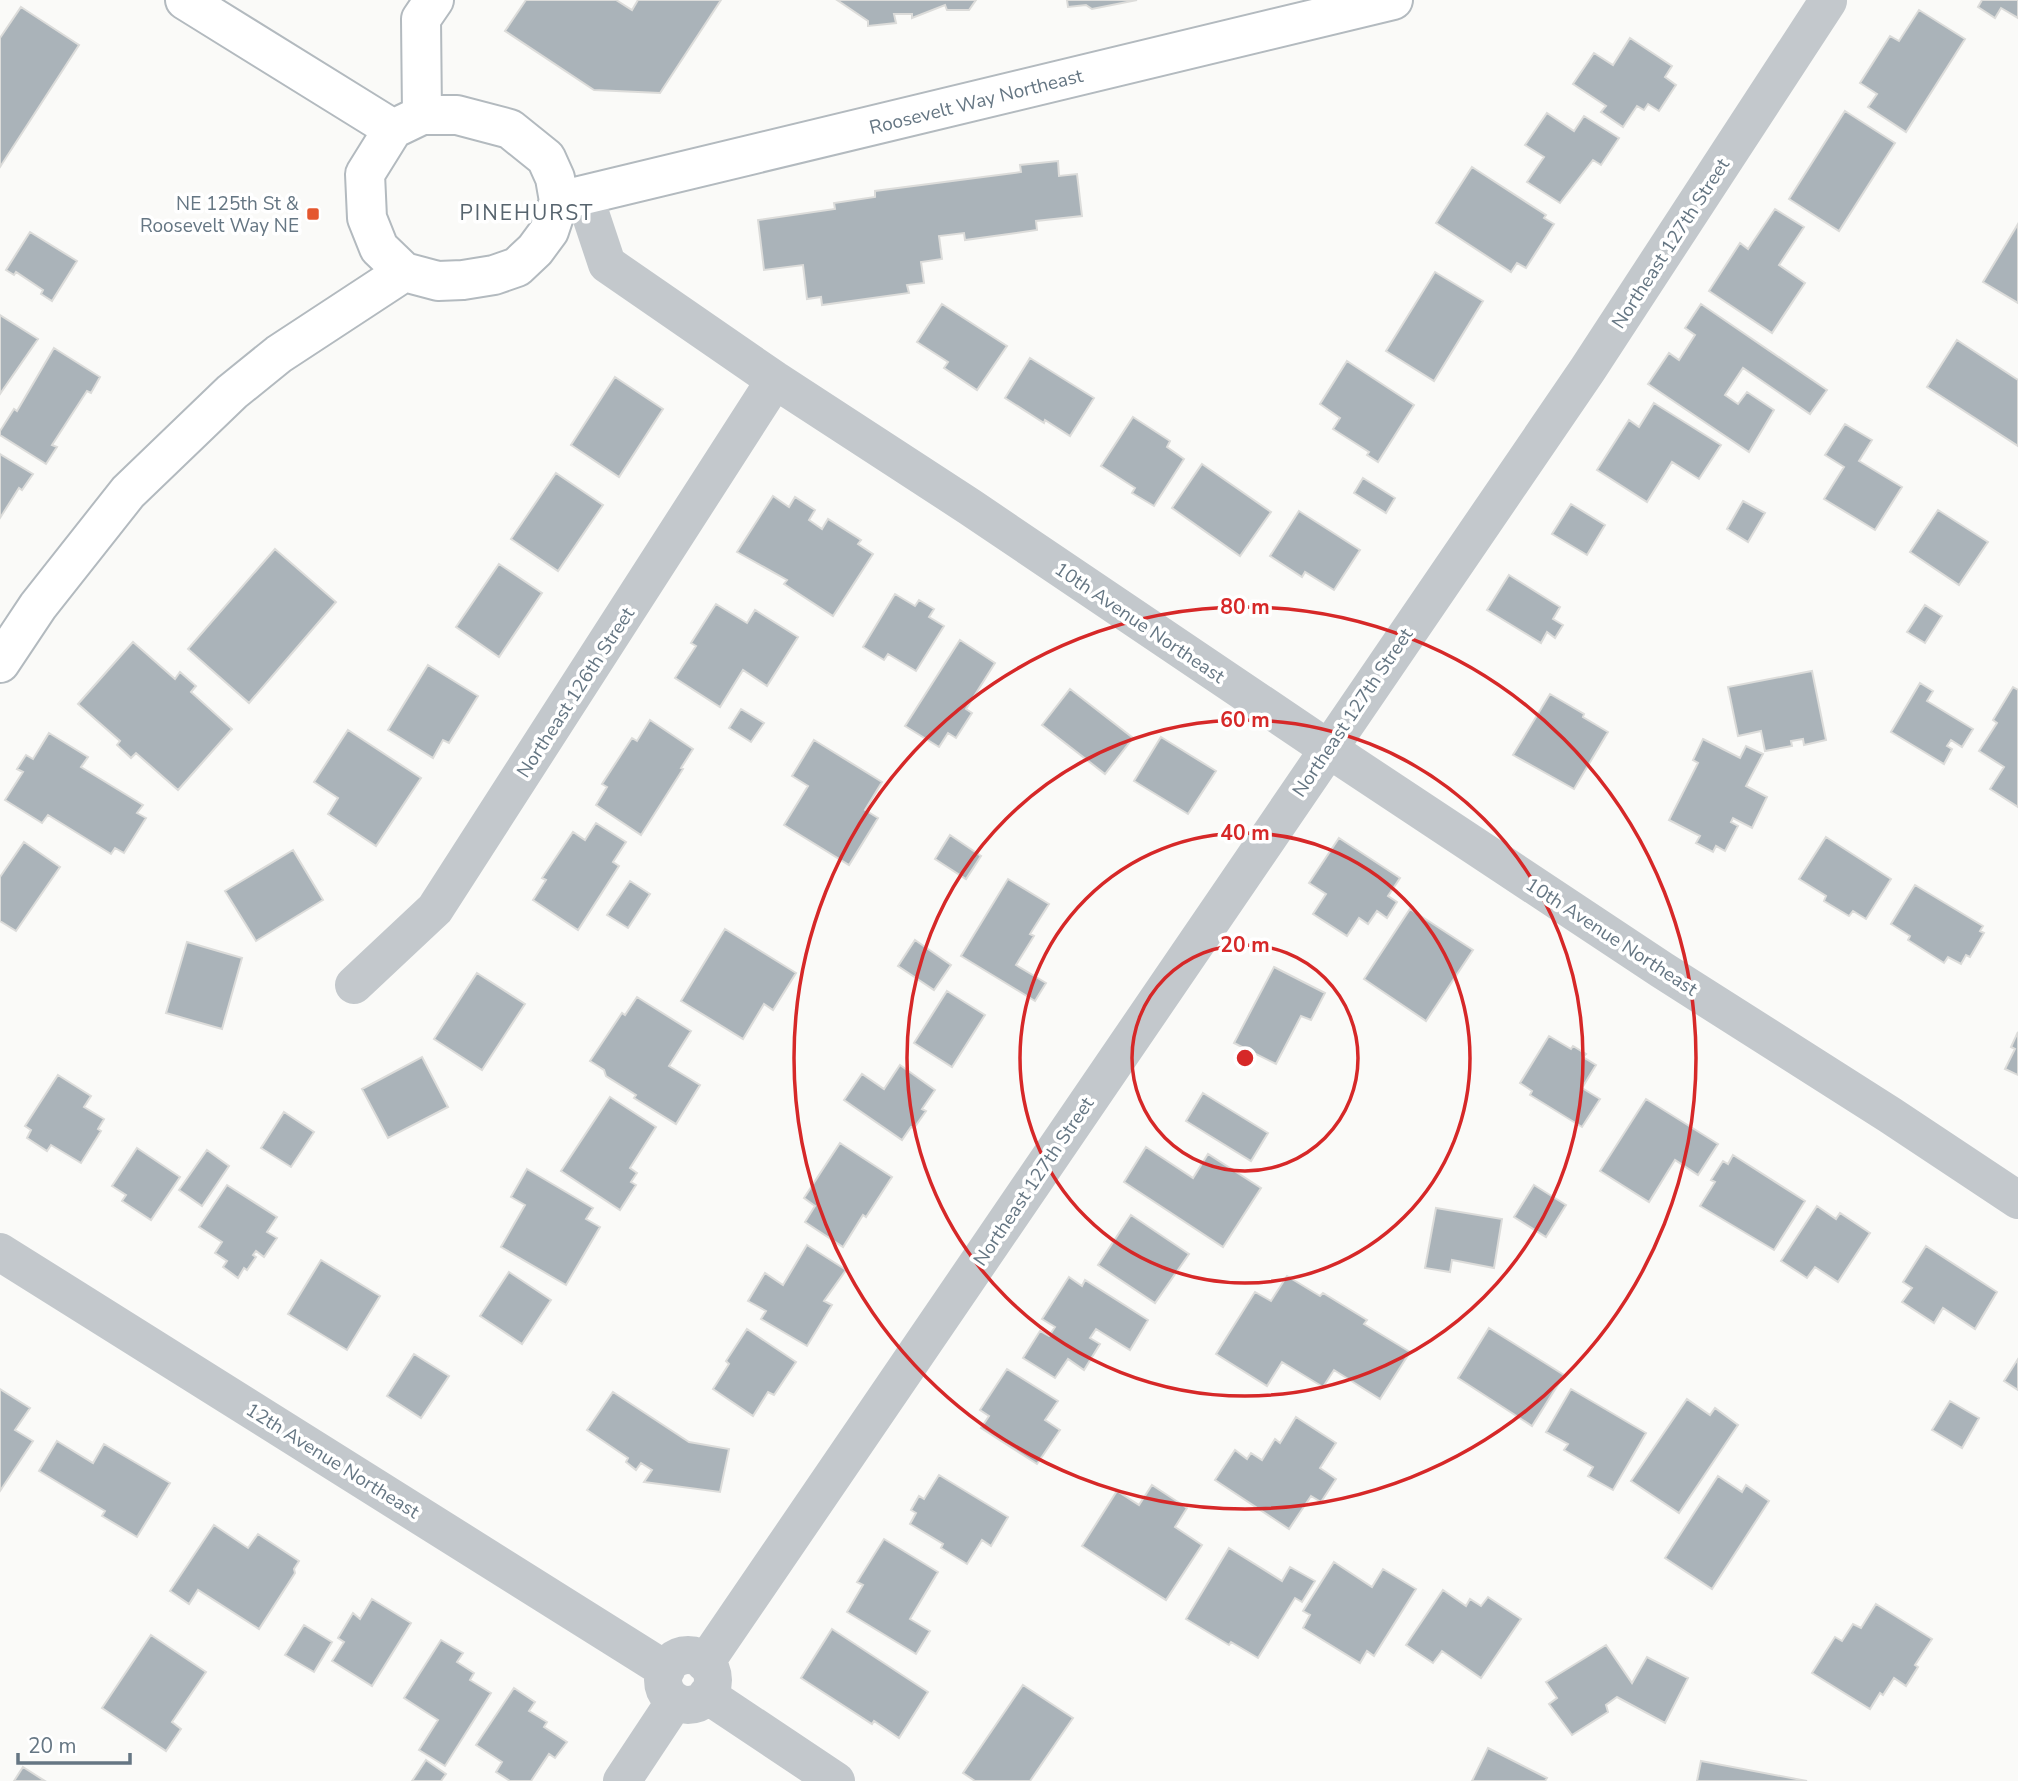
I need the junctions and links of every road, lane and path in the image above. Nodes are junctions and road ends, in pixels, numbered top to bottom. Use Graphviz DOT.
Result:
graph roads {
  1 [pos="185,0"];
  2 [pos="434,0"];
  3 [pos="1393,0"];
  4 [pos="1828,1"];
  5 [pos="408,122"];
  6 [pos="572,198"];
  7 [pos="404,272"];
  8 [pos="775,380"];
  9 [pos="0,663"];
  10 [pos="1327,748"];
  11 [pos="354,985"];
  12 [pos="2018,1200"];
  13 [pos="0,1252"];
  14 [pos="688,1682"];
  15 [pos="622,1781"];
  16 [pos="836,1781"];
  1 -- 5 [label="main road"];
  2 -- 5 [label="main road"];
  3 -- 6 [label="main road, Roosevelt Way Northeast"];
  4 -- 10 [label="street, Northeast 127th Street"];
  5 -- 6 [label="main road"];
  5 -- 7 [label="main road"];
  6 -- 7 [label="main road"];
  6 -- 8 [label="street, 10th Avenue Northeast"];
  7 -- 9 [label="main road"];
  8 -- 10 [label="street, 10th Avenue Northeast"];
  8 -- 11 [label="street, Northeast 126th Street"];
  10 -- 12 [label="street, 10th Avenue Northeast"];
  10 -- 14 [label="street, Northeast 127th Street"];
  13 -- 14 [label="street, 12th Avenue Northeast"];
  14 -- 15 [label="street, Northeast 127th Street"];
  14 -- 16 [label="street, 12th Avenue Northeast"];
}
